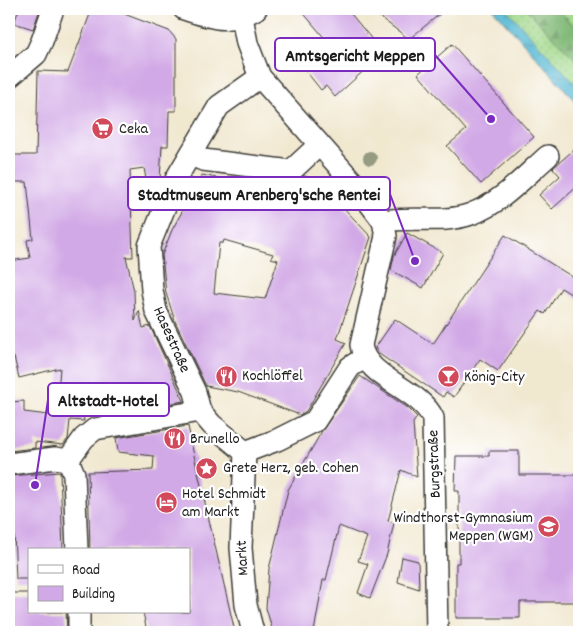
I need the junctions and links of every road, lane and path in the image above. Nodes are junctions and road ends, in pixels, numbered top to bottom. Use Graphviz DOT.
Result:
graph roads {
  1 [pos="53,9"];
  2 [pos="184,9"];
  3 [pos="249,13"];
  4 [pos="9,77"];
  5 [pos="260,77"];
  6 [pos="319,145"];
  7 [pos="191,155"];
  8 [pos="548,156"];
  9 [pos="383,221"];
  10 [pos="364,358"];
  11 [pos="200,411"];
  12 [pos="245,452"];
  13 [pos="68,460"];
  14 [pos="9,464"];
  15 [pos="77,548"];
  16 [pos="78,614"];
  17 [pos="79,632"];
  18 [pos="253,632"];
  19 [pos="437,632"];
  1 -- 4 [label="street"];
  2 -- 3 [label="street"];
  3 -- 5 [label="street"];
  5 -- 6 [label="street"];
  5 -- 7 [label="street, Hasestraße"];
  6 -- 7 [label="street"];
  6 -- 9 [label="street"];
  7 -- 11 [label="street, Hasestraße"];
  8 -- 9 [label="street"];
  9 -- 10 [label="street"];
  10 -- 12 [label="street"];
  10 -- 19 [label="street, Burgstraße"];
  11 -- 12 [label="street, Hasestraße"];
  11 -- 13 [label="street"];
  12 -- 18 [label="street, Markt"];
  13 -- 14 [label="street"];
  13 -- 15 [label="street"];
  16 -- 17 [label="street"];
}
